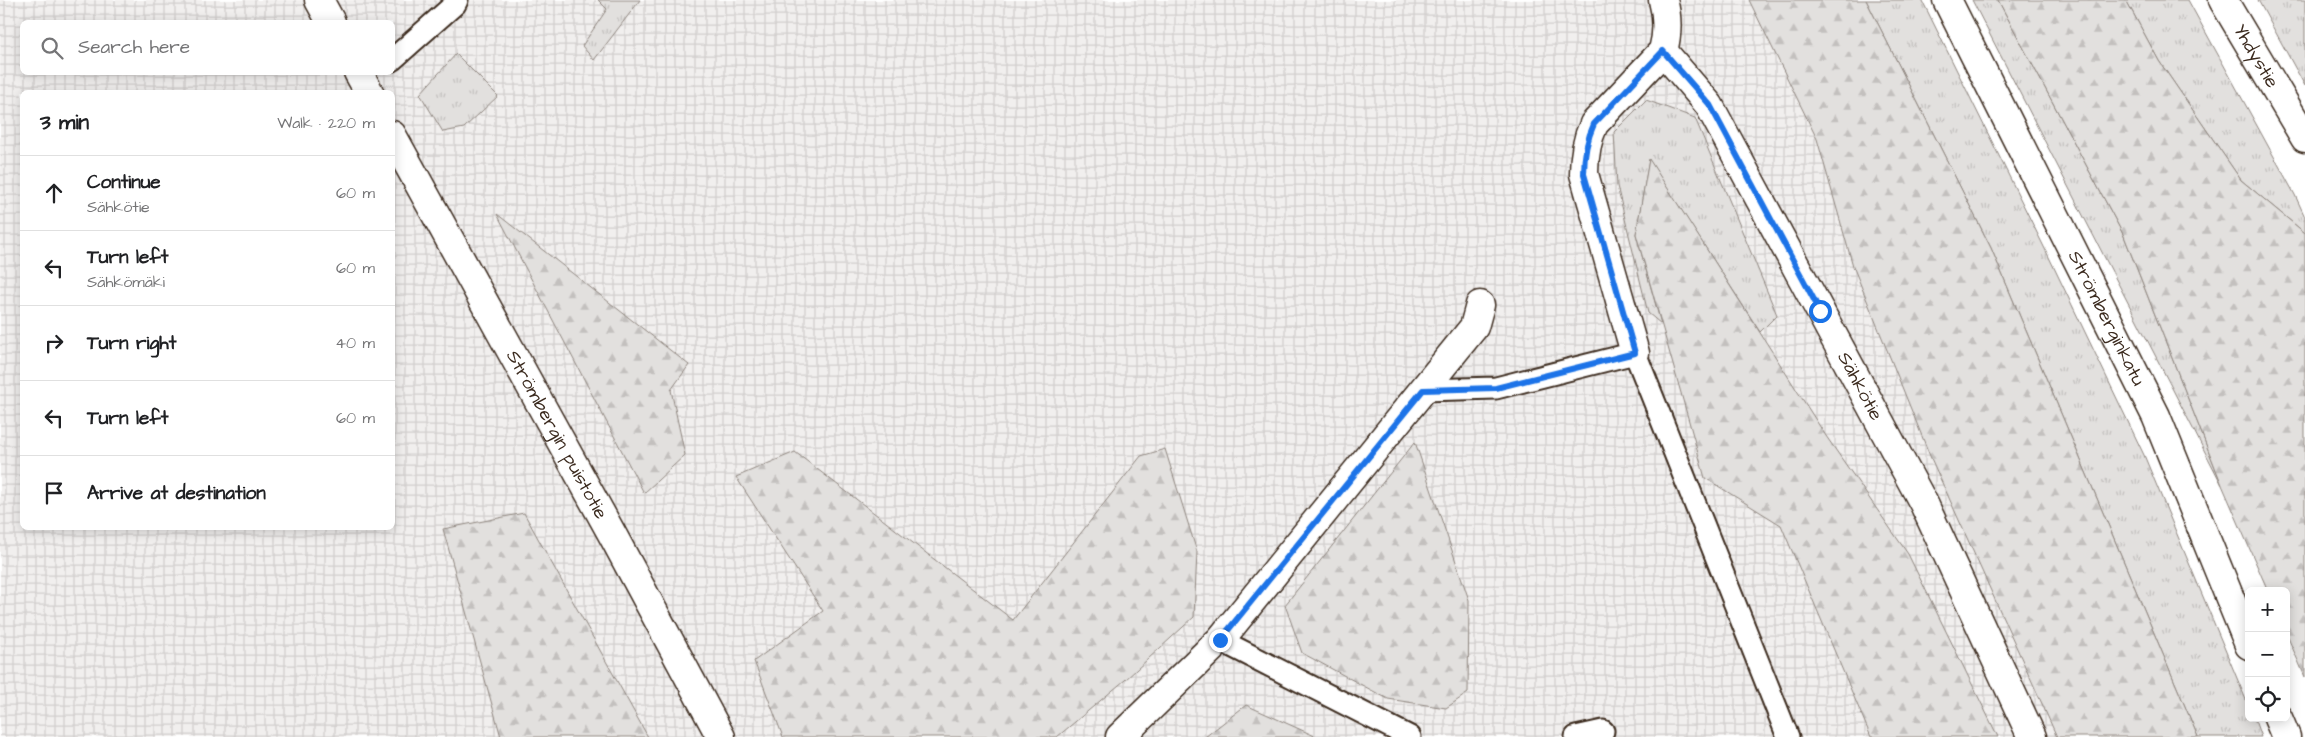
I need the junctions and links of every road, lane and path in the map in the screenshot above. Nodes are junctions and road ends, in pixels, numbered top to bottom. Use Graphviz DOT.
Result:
graph roads {
  1 [pos="318,0"];
  2 [pos="457,0"];
  3 [pos="1663,0"];
  4 [pos="1947,0"];
  5 [pos="2223,0"];
  6 [pos="330,20"];
  7 [pos="1663,51"];
  8 [pos="395,57"];
  9 [pos="2305,138"];
  10 [pos="395,140"];
  11 [pos="1480,305"];
  12 [pos="1635,353"];
  13 [pos="1423,390"];
  14 [pos="2245,635"];
  15 [pos="1220,640"];
  16 [pos="2280,722"];
  17 [pos="1603,731"];
  18 [pos="721,737"];
  19 [pos="1120,737"];
  20 [pos="1410,737"];
  21 [pos="1576,737"];
  22 [pos="1788,737"];
  23 [pos="2032,737"];
  24 [pos="2286,737"];
  1 -- 6 [label="main road"];
  2 -- 8 [label="lane"];
  3 -- 7 [label="main road"];
  4 -- 14 [label="main road, Strömberginkatu"];
  5 -- 9 [label="main road, Yhdystie"];
  7 -- 12 [label="main road"];
  7 -- 23 [label="main road, Sähkötie"];
  10 -- 18 [label="main road, Strömbergin puistotie"];
  11 -- 13 [label="main road"];
  12 -- 13 [label="lane"];
  12 -- 22 [label="lane"];
  13 -- 15 [label="main road"];
  15 -- 19 [label="main road"];
  15 -- 20 [label="lane"];
  16 -- 24 [label="main road"];
  17 -- 21 [label="lane"];
}
